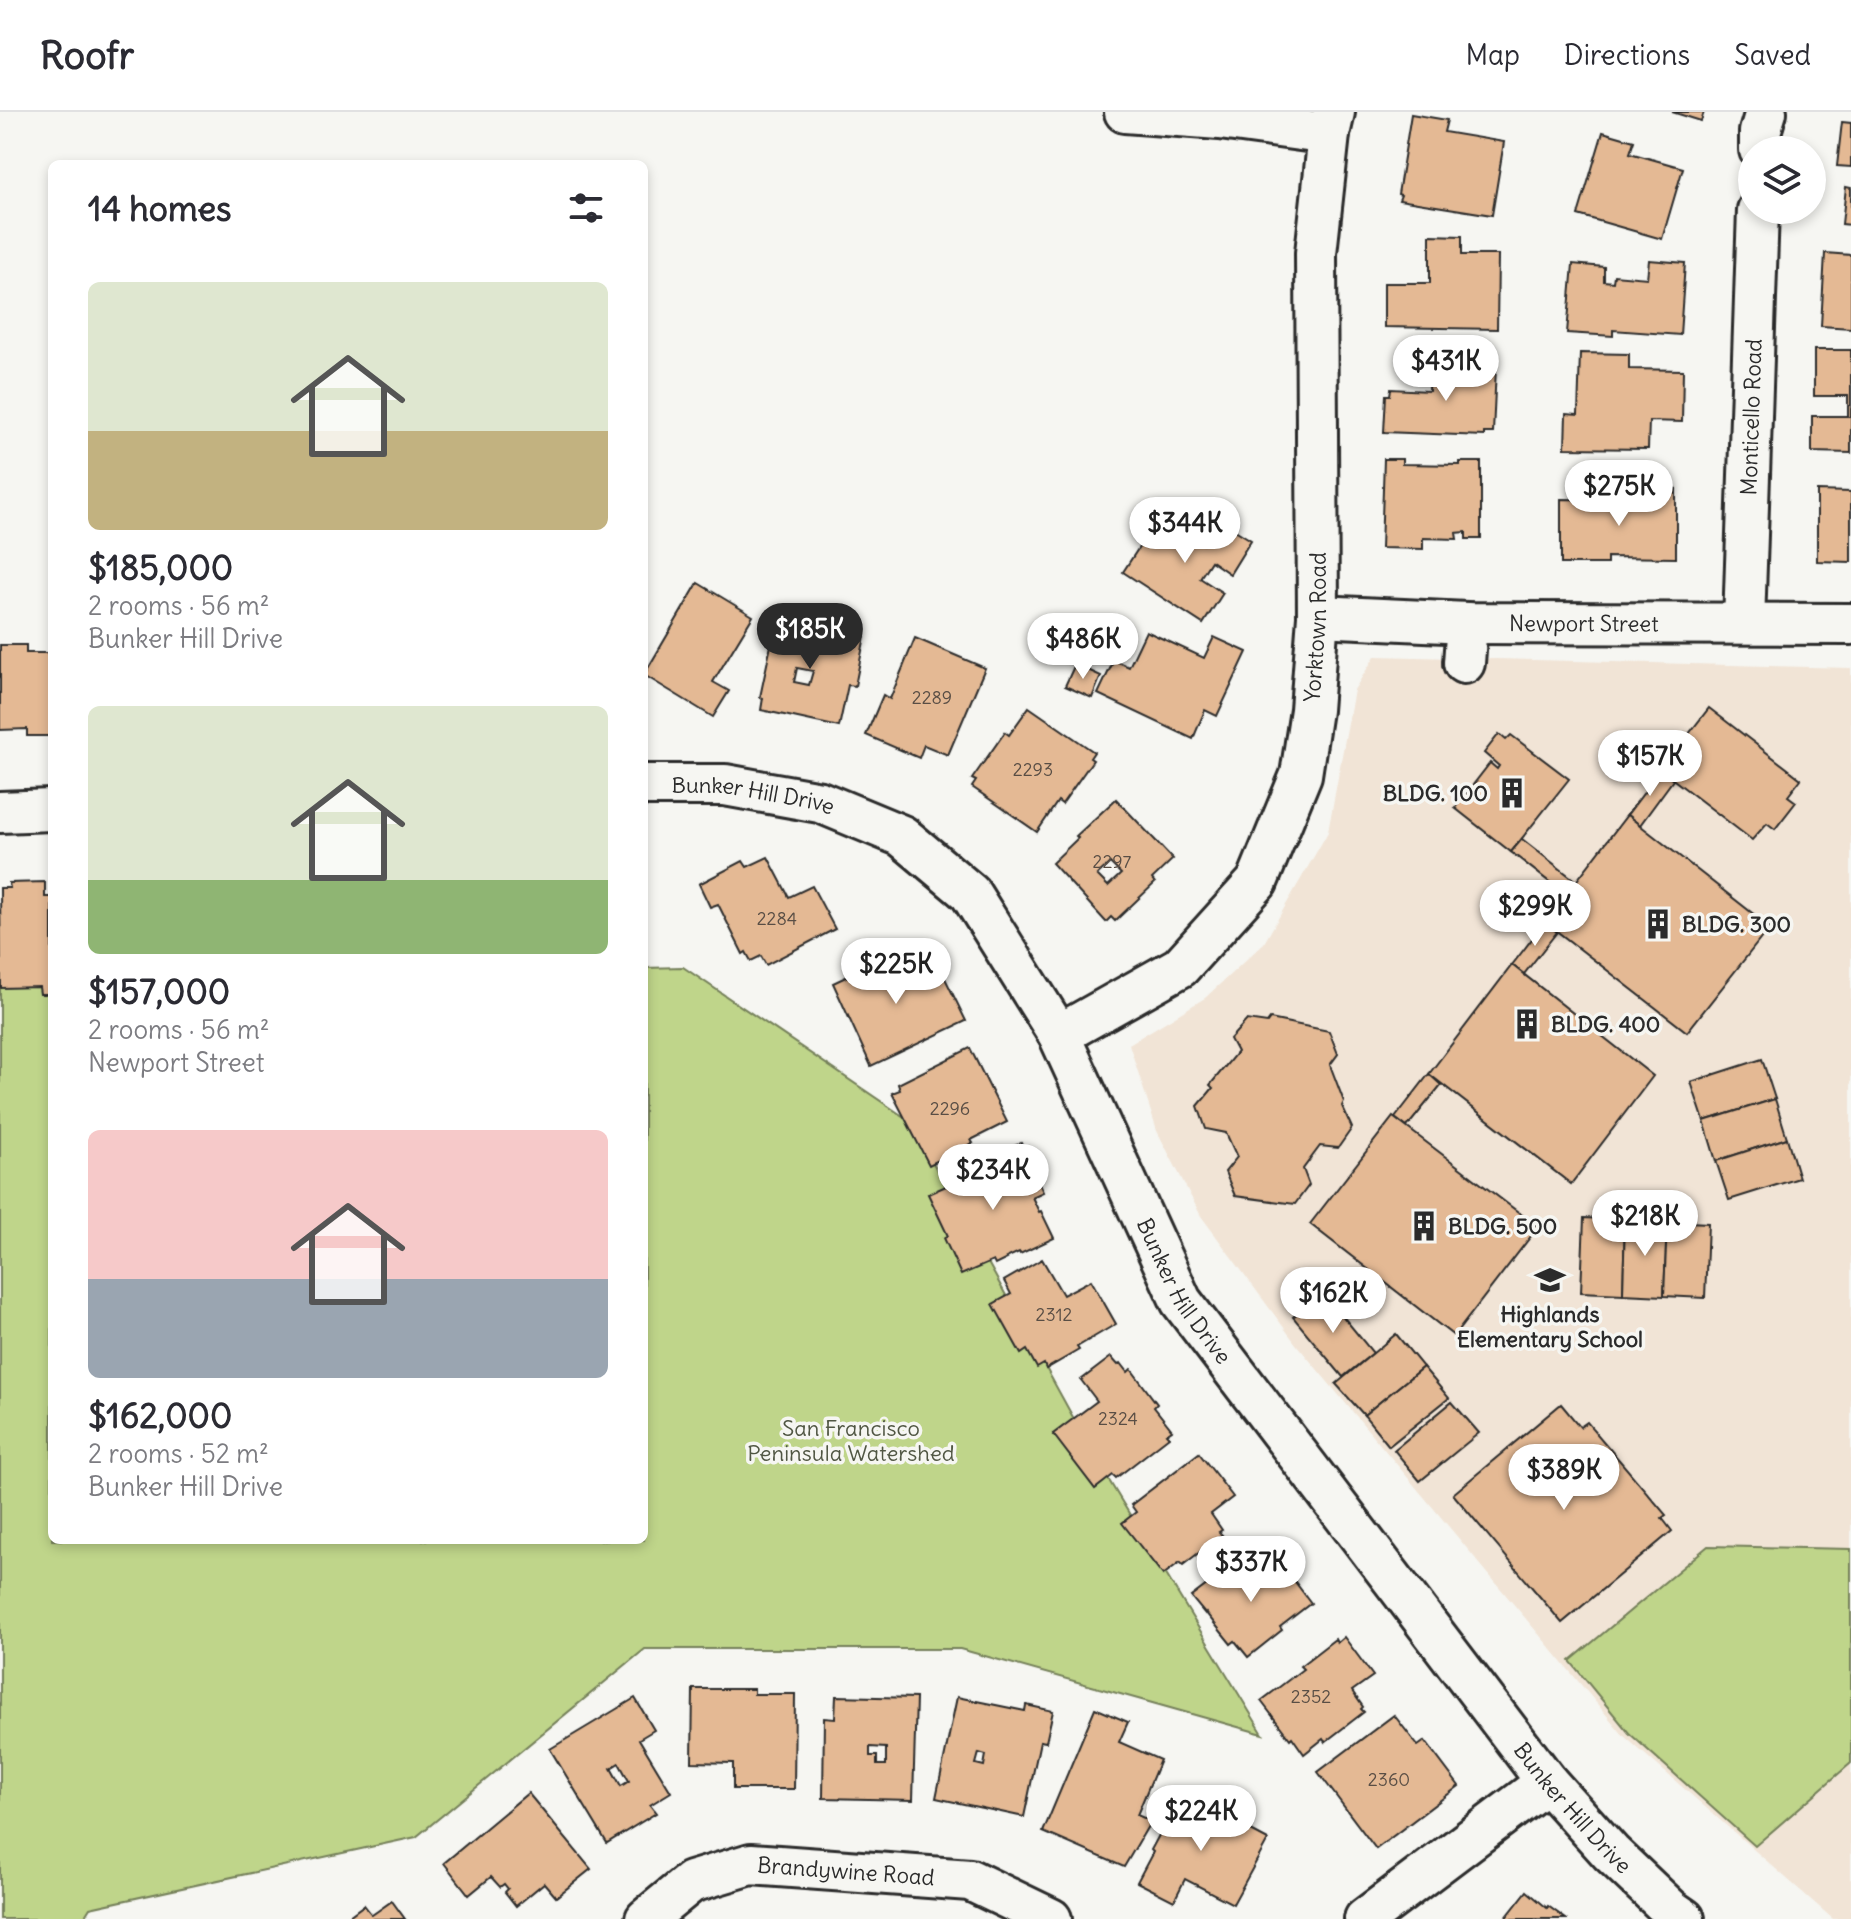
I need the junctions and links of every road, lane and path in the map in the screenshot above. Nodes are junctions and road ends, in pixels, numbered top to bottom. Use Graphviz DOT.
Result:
graph roads {
  1 [pos="1125,112"];
  2 [pos="1766,112"];
  3 [pos="1332,123"];
  4 [pos="1760,136"];
  5 [pos="1758,224"];
  6 [pos="1318,616"];
  7 [pos="1467,623"];
  8 [pos="1744,623"];
  9 [pos="1851,624"];
  10 [pos="1464,663"];
  11 [pos="648,785"];
  12 [pos="48,810"];
  13 [pos="0,812"];
  14 [pos="1059,1035"];
  15 [pos="1547,1782"];
  16 [pos="646,1919"];
  17 [pos="1051,1919"];
  18 [pos="1365,1919"];
  19 [pos="1684,1919"];
  1 -- 3 [label="street"];
  2 -- 4 [label="street"];
  3 -- 6 [label="street, Yorktown Road"];
  5 -- 8 [label="street, Monticello Road"];
  6 -- 7 [label="street, Newport Street"];
  6 -- 14 [label="street, Yorktown Road"];
  7 -- 8 [label="street, Newport Street"];
  7 -- 10 [label="street"];
  8 -- 9 [label="street, Newport Street"];
  11 -- 14 [label="street, Bunker Hill Drive"];
  12 -- 13 [label="street"];
  14 -- 15 [label="street, Bunker Hill Drive"];
  15 -- 18 [label="street"];
  15 -- 19 [label="street, Bunker Hill Drive"];
  16 -- 17 [label="street, Brandywine Road"];
}
